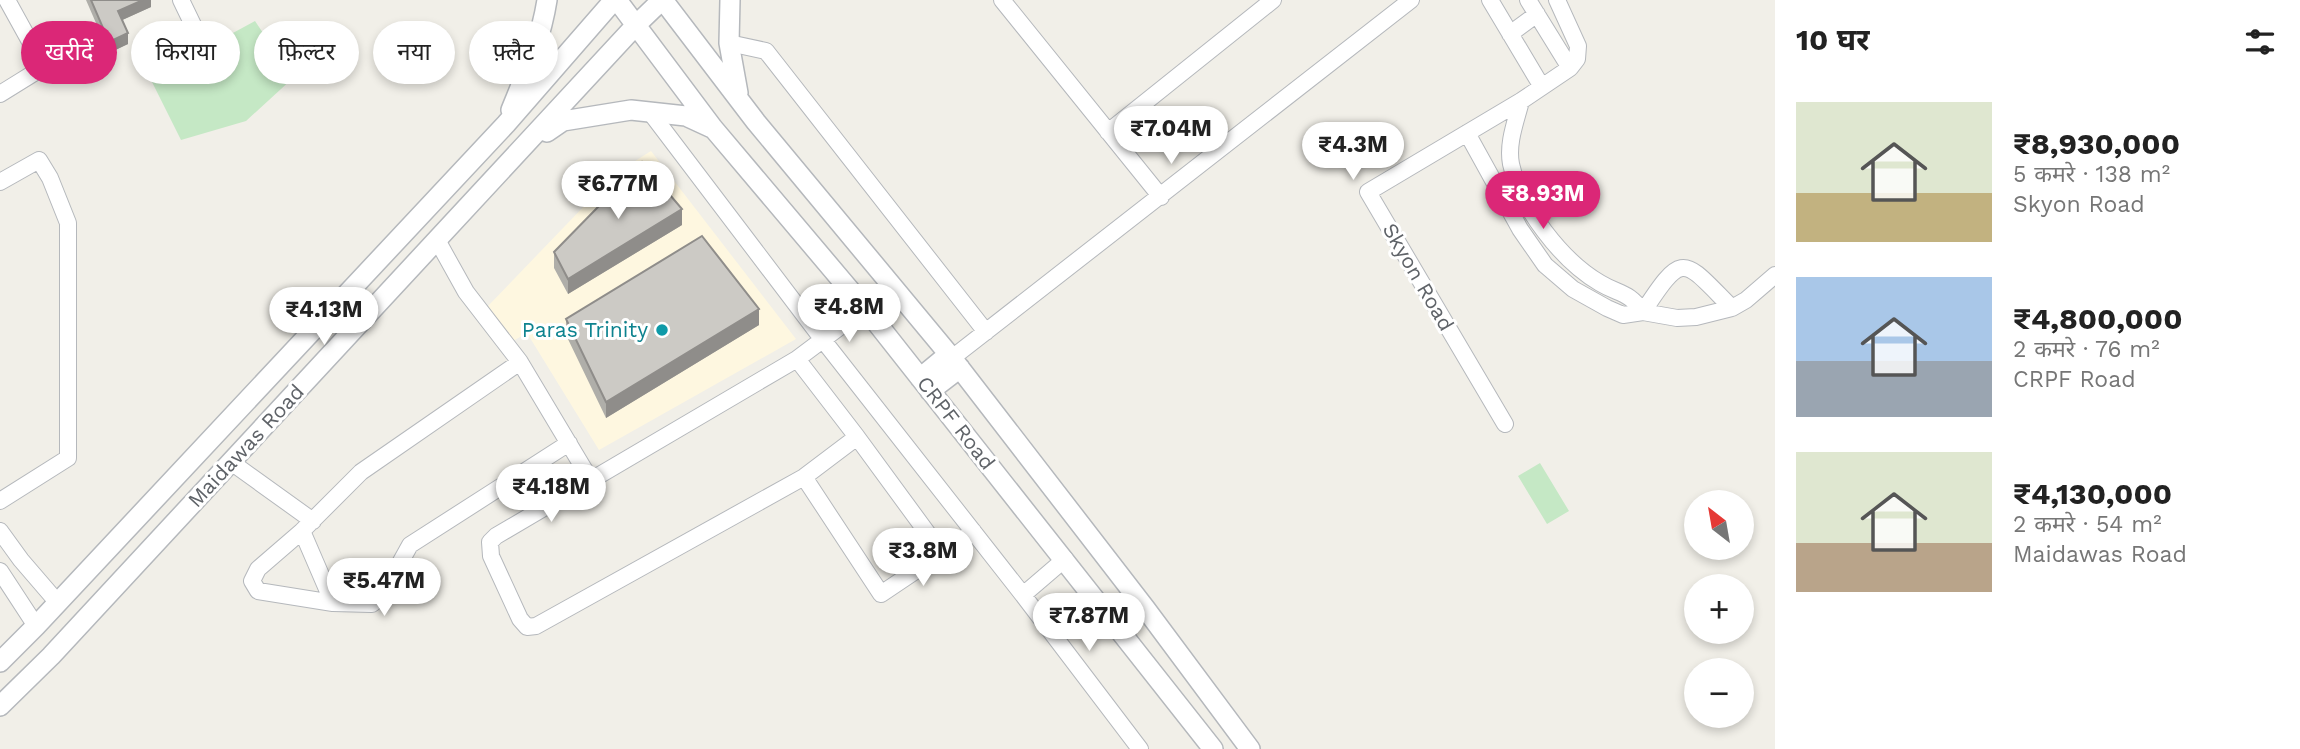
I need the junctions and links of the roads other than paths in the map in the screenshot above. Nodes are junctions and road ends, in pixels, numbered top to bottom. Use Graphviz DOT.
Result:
graph roads {
  1 [pos="7,0"];
  2 [pos="181,0"];
  3 [pos="547,0"];
  4 [pos="615,0"];
  5 [pos="662,0"];
  6 [pos="730,0"];
  7 [pos="1002,0"];
  8 [pos="1273,0"];
  9 [pos="1411,0"];
  10 [pos="1490,0"];
  11 [pos="1557,0"];
  12 [pos="1533,7"];
  13 [pos="191,21"];
  14 [pos="21,25"];
  15 [pos="636,25"];
  16 [pos="1510,34"];
  17 [pos="729,43"];
  18 [pos="1570,68"];
  19 [pos="21,81"];
  20 [pos="1542,87"];
  21 [pos="0,94"];
  22 [pos="740,100"];
  23 [pos="1521,101"];
  24 [pos="650,111"];
  25 [pos="506,124"];
  26 [pos="713,128"];
  27 [pos="1108,132"];
  28 [pos="1467,133"];
  29 [pos="524,147"];
  30 [pos="0,182"];
  31 [pos="1161,197"];
  32 [pos="438,240"];
  33 [pos="1775,275"];
  34 [pos="845,284"];
  35 [pos="865,308"];
  36 [pos="1732,308"];
  37 [pos="1643,312"];
  38 [pos="804,316"];
  39 [pos="986,332"];
  40 [pos="822,340"];
  41 [pos="797,359"];
  42 [pos="953,360"];
  43 [pos="520,362"];
  44 [pos="925,384"];
  45 [pos="1505,424"];
  46 [pos="857,438"];
  47 [pos="569,443"];
  48 [pos="231,462"];
  49 [pos="804,477"];
  50 [pos="590,479"];
  51 [pos="0,501"];
  52 [pos="307,526"];
  53 [pos="0,531"];
  54 [pos="973,531"];
  55 [pos="942,553"];
  56 [pos="1065,559"];
  57 [pos="0,571"];
  58 [pos="1023,595"];
  59 [pos="58,603"];
  60 [pos="333,603"];
  61 [pos="36,626"];
  62 [pos="0,662"];
  63 [pos="0,706"];
  64 [pos="1140,749"];
  65 [pos="1213,749"];
  66 [pos="1250,749"];
  1 -- 14 [label="street"];
  2 -- 13 [label="street"];
  3 -- 25 [label="street"];
  4 -- 15 [label="street, CRPF Road"];
  4 -- 25 [label="street, Maidawas Road"];
  5 -- 15 [label="street, Maidawas Road"];
  5 -- 22 [label="street"];
  6 -- 17 [label="street"];
  7 -- 27 [label="street"];
  8 -- 27 [label="street"];
  9 -- 31 [label="street"];
  10 -- 16 [label="street"];
  11 -- 18 [label="street"];
  12 -- 16 [label="street"];
  12 -- 18 [label="street"];
  15 -- 26 [label="street, CRPF Road"];
  15 -- 29 [label="street, Maidawas Road"];
  16 -- 20 [label="street"];
  17 -- 22 [label="street"];
  17 -- 39 [label="street"];
  18 -- 20 [label="street, Skyon Road"];
  19 -- 21 [label="street"];
  20 -- 23 [label="street, Skyon Road"];
  22 -- 42 [label="street"];
  23 -- 28 [label="street, Skyon Road"];
  23 -- 37 [label="street"];
  24 -- 26 [label="street"];
  24 -- 29 [label="street"];
  24 -- 38 [label="street"];
  25 -- 59 [label="street, Maidawas Road"];
  26 -- 34 [label="street, CRPF Road"];
  27 -- 31 [label="street"];
  28 -- 37 [label="street"];
  28 -- 45 [label="street, Skyon Road"];
  29 -- 32 [label="street, Maidawas Road"];
  30 -- 51 [label="street"];
  31 -- 39 [label="street"];
  32 -- 43 [label="street"];
  32 -- 48 [label="street, Maidawas Road"];
  33 -- 36 [label="street"];
  34 -- 35 [label="street, CRPF Road"];
  34 -- 38 [label="street"];
  35 -- 40 [label="street"];
  35 -- 44 [label="street, CRPF Road"];
  36 -- 37 [label="street"];
  36 -- 37 [label="street"];
  38 -- 40 [label="street"];
  39 -- 42 [label="street"];
  40 -- 41 [label="street"];
  40 -- 54 [label="street"];
  41 -- 46 [label="street"];
  41 -- 50 [label="street"];
  42 -- 44 [label="street"];
  42 -- 66 [label="street"];
  43 -- 47 [label="street"];
  43 -- 52 [label="street"];
  44 -- 56 [label="street, CRPF Road"];
  46 -- 49 [label="street"];
  46 -- 55 [label="street"];
  47 -- 50 [label="street"];
  47 -- 60 [label="street"];
  48 -- 52 [label="street"];
  48 -- 63 [label="street, Maidawas Road"];
  49 -- 50 [label="street"];
  49 -- 55 [label="street"];
  52 -- 60 [label="street"];
  52 -- 60 [label="street"];
  53 -- 59 [label="street"];
  54 -- 55 [label="street"];
  54 -- 58 [label="street"];
  56 -- 58 [label="street"];
  56 -- 65 [label="street, CRPF Road"];
  57 -- 61 [label="street"];
  58 -- 64 [label="street"];
  59 -- 61 [label="street, Maidawas Road"];
  61 -- 62 [label="street, Maidawas Road"];
}
